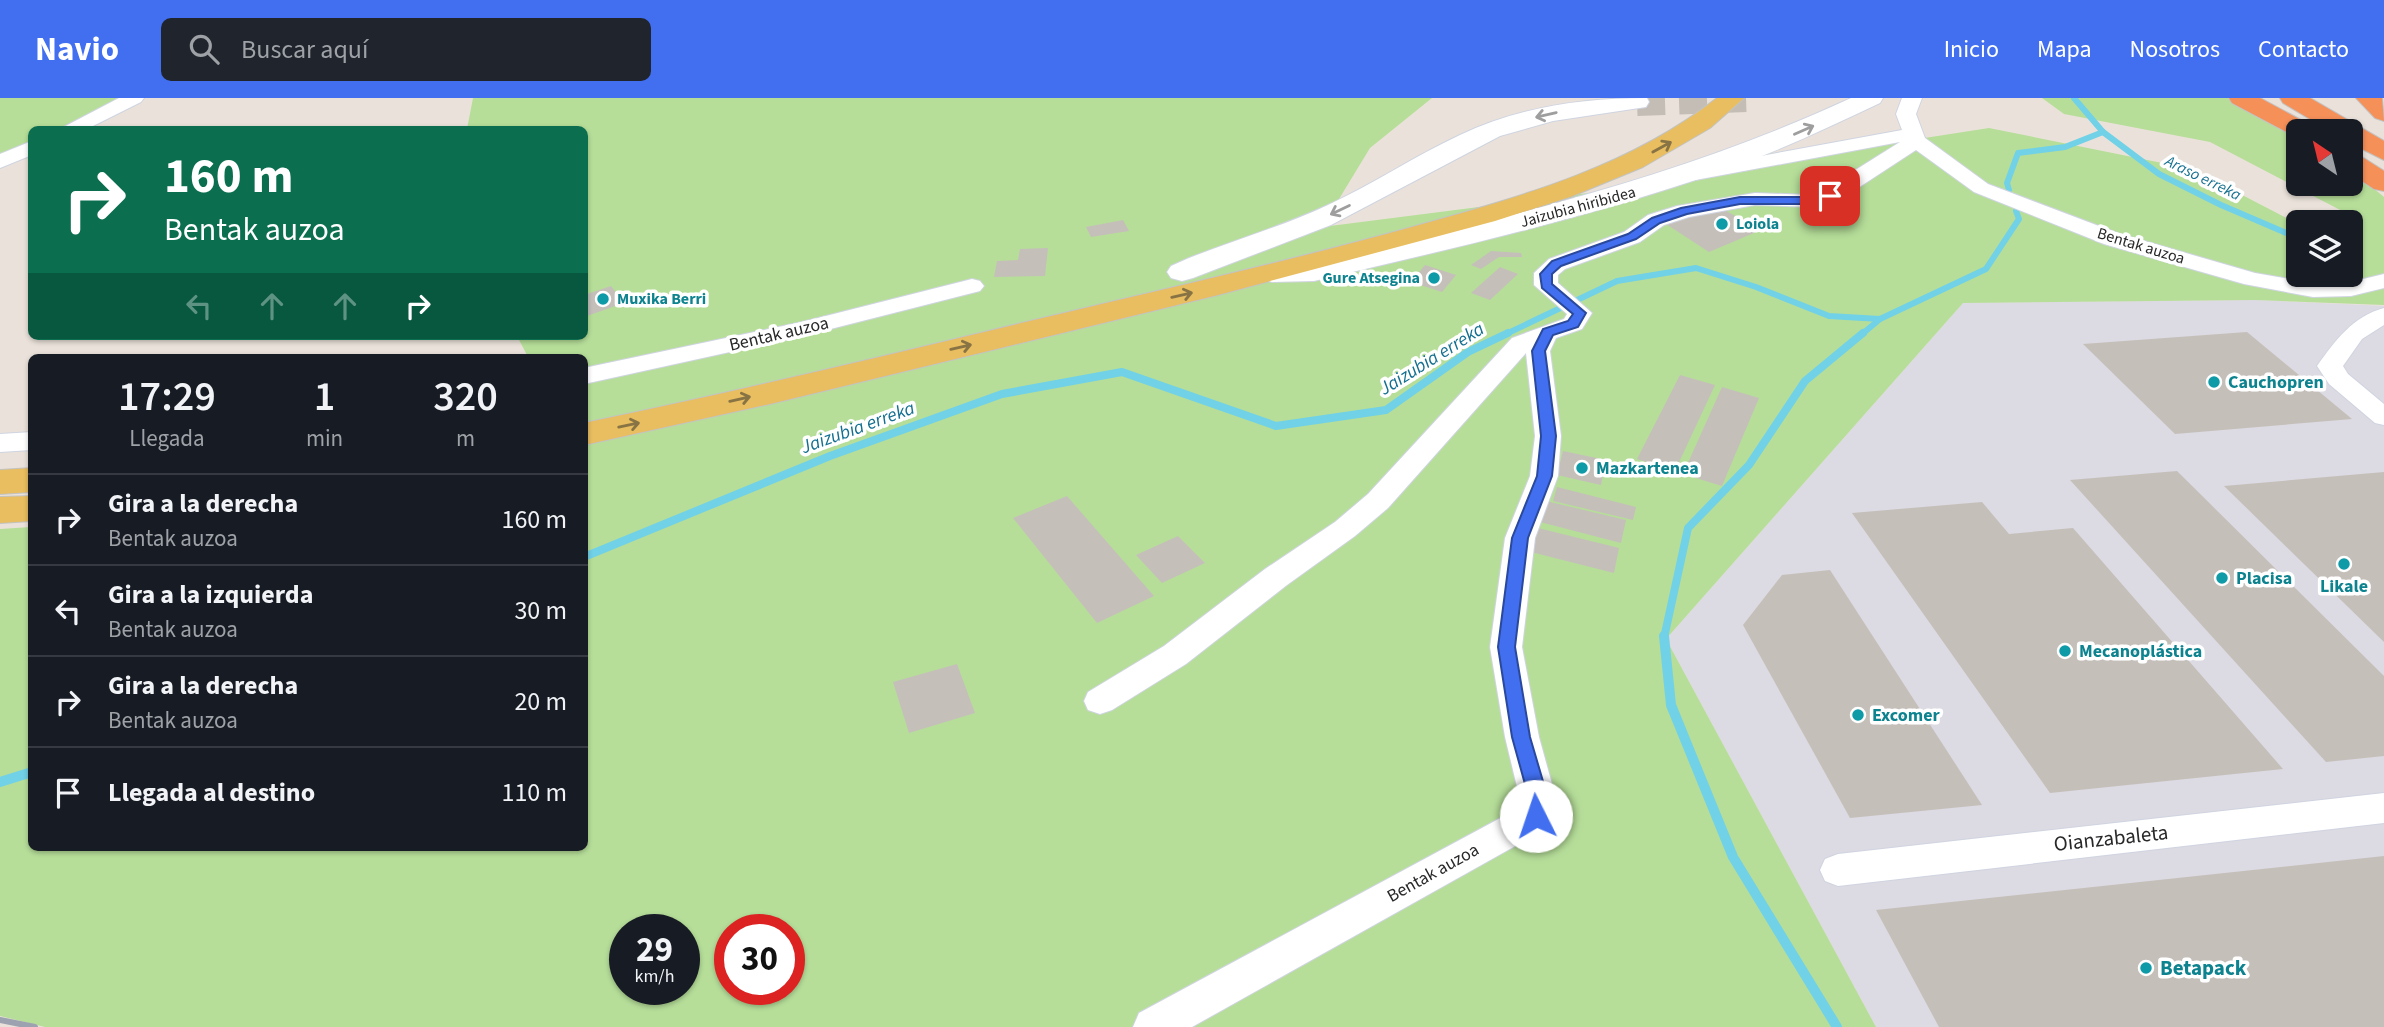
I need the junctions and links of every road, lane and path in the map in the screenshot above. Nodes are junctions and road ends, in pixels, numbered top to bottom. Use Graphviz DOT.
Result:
graph roads {
  1 [pos="134,98"];
  2 [pos="1701,98"];
  3 [pos="1732,98"];
  4 [pos="1871,98"];
  5 [pos="1912,98"];
  6 [pos="2241,98"];
  7 [pos="2292,98"];
  8 [pos="2315,98"];
  9 [pos="2368,98"];
  10 [pos="1637,102"];
  11 [pos="2384,113"];
  12 [pos="2286,122"];
  13 [pos="76,126"];
  14 [pos="1915,138"];
  15 [pos="2384,138"];
  16 [pos="28,149"];
  17 [pos="2384,152"];
  18 [pos="0,162"];
  19 [pos="2363,169"];
  20 [pos="1685,176"];
  21 [pos="2384,183"];
  22 [pos="1182,272"];
  23 [pos="1272,273"];
  24 [pos="2384,281"];
  25 [pos="972,286"];
  26 [pos="2384,314"];
  27 [pos="1547,332"];
  28 [pos="588,375"];
  29 [pos="588,408"];
  30 [pos="2384,417"];
  31 [pos="588,433"];
  32 [pos="28,441"];
  33 [pos="0,443"];
  34 [pos="28,480"];
  35 [pos="0,482"];
  36 [pos="28,508"];
  37 [pos="0,510"];
  38 [pos="1100,701"];
  39 [pos="2384,808"];
  40 [pos="1838,870"];
  41 [pos="1153,1027"];
  1 -- 13 [label="street"];
  2 -- 22 [label="main road"];
  23 -- 3 [label="main road, one-way"];
  20 -- 4 [label="main road, Jaizubia hiribidea, one-way"];
  5 -- 14 [label="street"];
  6 -- 12 [label="highway"];
  7 -- 17 [label="highway"];
  8 -- 15 [label="highway"];
  9 -- 11 [label="highway"];
  10 -- 22 [label="main road, one-way"];
  14 -- 20 [label="street"];
  14 -- 24 [label="street, Bentak auzoa"];
  14 -- 27 [label="street"];
  16 -- 18 [label="street"];
  19 -- 21 [label="highway"];
  20 -- 23 [label="main road, Jaizubia hiribidea"];
  22 -- 29 [label="main road"];
  31 -- 23 [label="main road, one-way"];
  25 -- 28 [label="street, Bentak auzoa"];
  26 -- 30 [label="street"];
  27 -- 38 [label="street"];
  27 -- 41 [label="street, Bentak auzoa"];
  32 -- 33 [label="street"];
  34 -- 35 [label="main road"];
  36 -- 37 [label="main road"];
  39 -- 40 [label="street, Oianzabaleta"];
}
